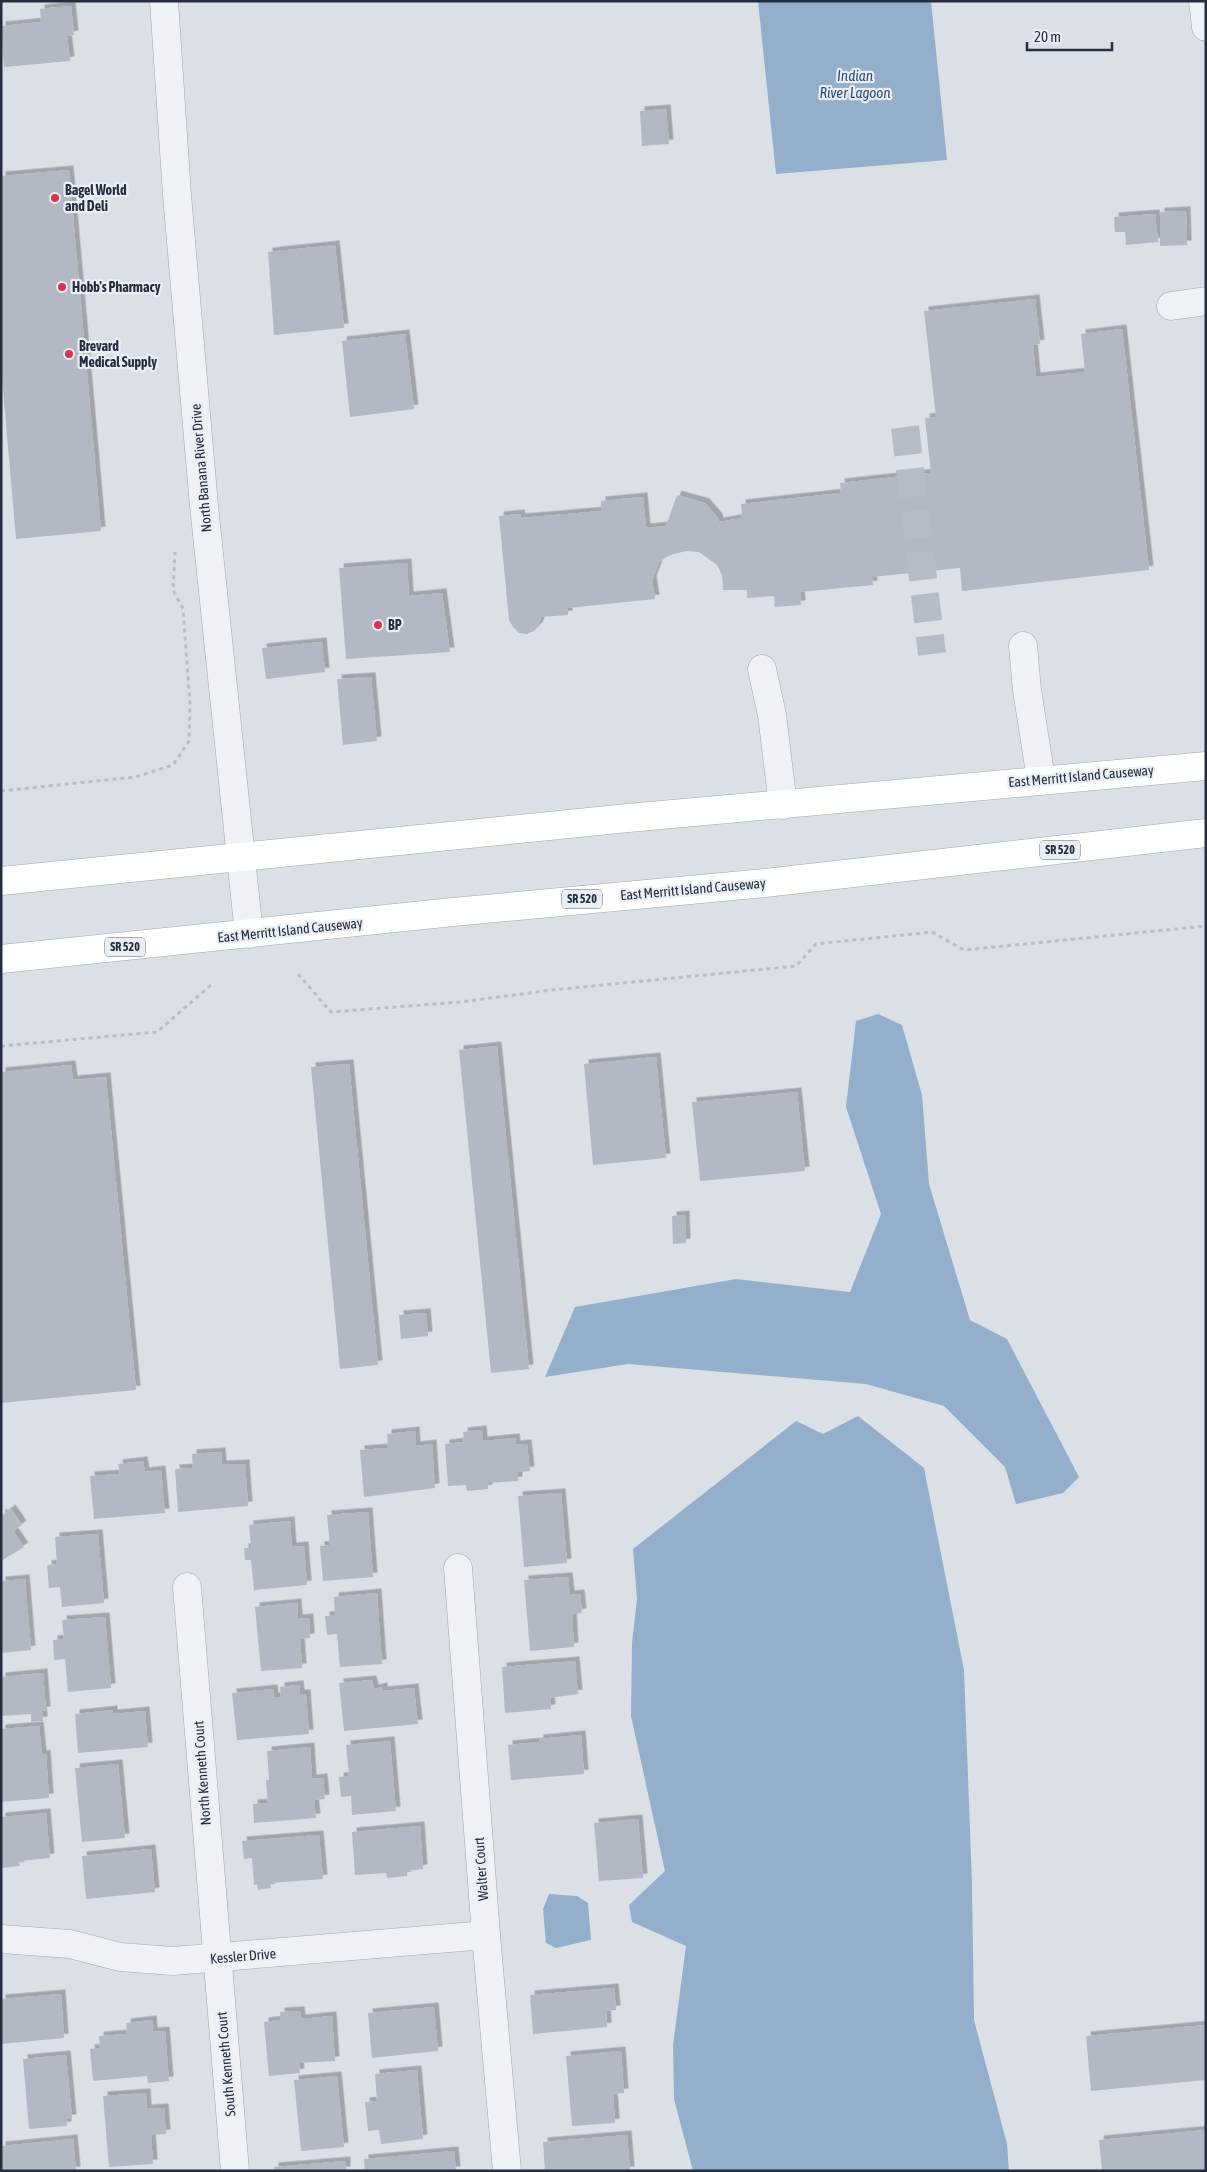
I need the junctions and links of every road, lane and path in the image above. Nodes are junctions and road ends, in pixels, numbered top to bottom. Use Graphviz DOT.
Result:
graph roads {
  1 [pos="164,1"];
  2 [pos="1203,1"];
  3 [pos="1206,26"];
  4 [pos="1206,302"];
  5 [pos="1171,306"];
  6 [pos="176,552"];
  7 [pos="1023,646"];
  8 [pos="762,669"];
  9 [pos="1206,766"];
  10 [pos="1041,779"];
  11 [pos="1,791"];
  12 [pos="783,805"];
  13 [pos="1206,833"];
  14 [pos="242,856"];
  15 [pos="1,881"];
  16 [pos="1206,926"];
  17 [pos="249,934"];
  18 [pos="1,959"];
  19 [pos="298,974"];
  20 [pos="211,985"];
  21 [pos="1,1046"];
  22 [pos="458,1568"];
  23 [pos="188,1587"];
  24 [pos="486,1935"];
  25 [pos="1,1939"];
  26 [pos="217,1958"];
  27 [pos="235,2171"];
  28 [pos="508,2171"];
  1 -- 14 [label="street, North Banana River Drive"];
  2 -- 3 [label="street"];
  4 -- 5 [label="street"];
  6 -- 11 [label="path"];
  7 -- 10 [label="street"];
  8 -- 12 [label="street"];
  9 -- 10 [label="main road, East Merritt Island Causeway"];
  10 -- 12 [label="main road, East Merritt Island Causeway"];
  12 -- 14 [label="main road, East Merritt Island Causeway"];
  13 -- 17 [label="main road, East Merritt Island Causeway / SR 520"];
  14 -- 15 [label="main road, East Merritt Island Causeway"];
  14 -- 17 [label="street, North Banana River Drive"];
  16 -- 19 [label="path"];
  17 -- 18 [label="main road, East Merritt Island Causeway / SR 520"];
  20 -- 21 [label="path"];
  22 -- 24 [label="street, Walter Court"];
  23 -- 26 [label="street, North Kenneth Court"];
  24 -- 26 [label="street, Kessler Drive"];
  24 -- 28 [label="street, Walter Court"];
  25 -- 26 [label="street, Kessler Drive"];
  26 -- 27 [label="street, South Kenneth Court"];
}
